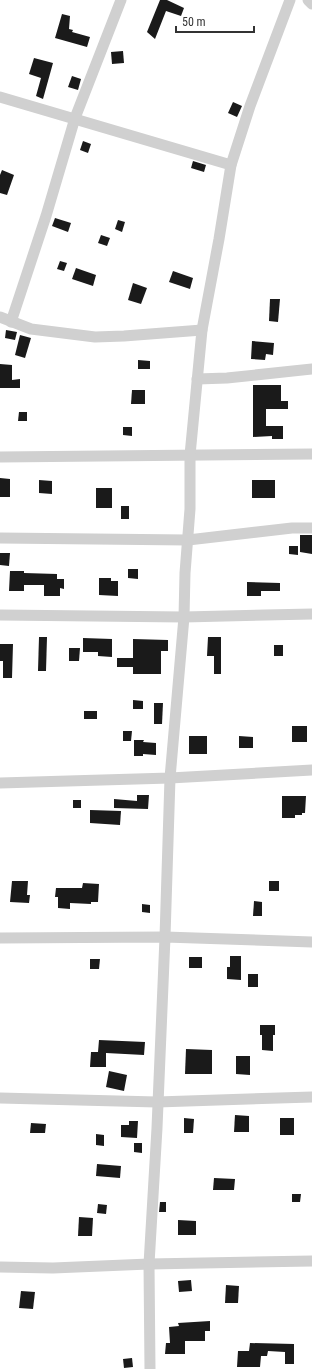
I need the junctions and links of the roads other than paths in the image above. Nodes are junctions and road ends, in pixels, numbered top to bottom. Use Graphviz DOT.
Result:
graph roads {
  1 [pos="121,0"];
  2 [pos="290,0"];
  3 [pos="308,0"];
  4 [pos="312,4"];
  5 [pos="0,97"];
  6 [pos="75,118"];
  7 [pos="231,165"];
  8 [pos="0,317"];
  9 [pos="11,322"];
  10 [pos="202,330"];
  11 [pos="312,369"];
  12 [pos="197,380"];
  13 [pos="312,454"];
  14 [pos="190,456"];
  15 [pos="0,457"];
  16 [pos="312,528"];
  17 [pos="0,538"];
  18 [pos="188,540"];
  19 [pos="312,614"];
  20 [pos="0,615"];
  21 [pos="184,617"];
  22 [pos="312,770"];
  23 [pos="170,778"];
  24 [pos="0,783"];
  25 [pos="165,937"];
  26 [pos="0,938"];
  27 [pos="312,942"];
  28 [pos="312,1097"];
  29 [pos="0,1098"];
  30 [pos="157,1102"];
  31 [pos="312,1261"];
  32 [pos="149,1264"];
  33 [pos="0,1267"];
  34 [pos="150,1369"];
  1 -- 6 [label="street"];
  2 -- 7 [label="street"];
  3 -- 4 [label="street"];
  5 -- 6 [label="street"];
  6 -- 7 [label="street"];
  6 -- 9 [label="street"];
  7 -- 10 [label="street"];
  8 -- 9 [label="street"];
  9 -- 10 [label="street"];
  10 -- 12 [label="street"];
  11 -- 12 [label="street"];
  12 -- 14 [label="street"];
  13 -- 14 [label="street"];
  14 -- 15 [label="street"];
  14 -- 18 [label="street"];
  16 -- 18 [label="street"];
  17 -- 18 [label="street"];
  18 -- 21 [label="street"];
  19 -- 21 [label="street"];
  20 -- 21 [label="street"];
  21 -- 23 [label="street"];
  22 -- 23 [label="street"];
  23 -- 24 [label="street"];
  23 -- 25 [label="street"];
  25 -- 26 [label="street"];
  25 -- 27 [label="street"];
  25 -- 30 [label="street"];
  28 -- 30 [label="street"];
  29 -- 30 [label="street"];
  30 -- 32 [label="street"];
  31 -- 32 [label="street"];
  32 -- 33 [label="street"];
  32 -- 34 [label="street"];
}
